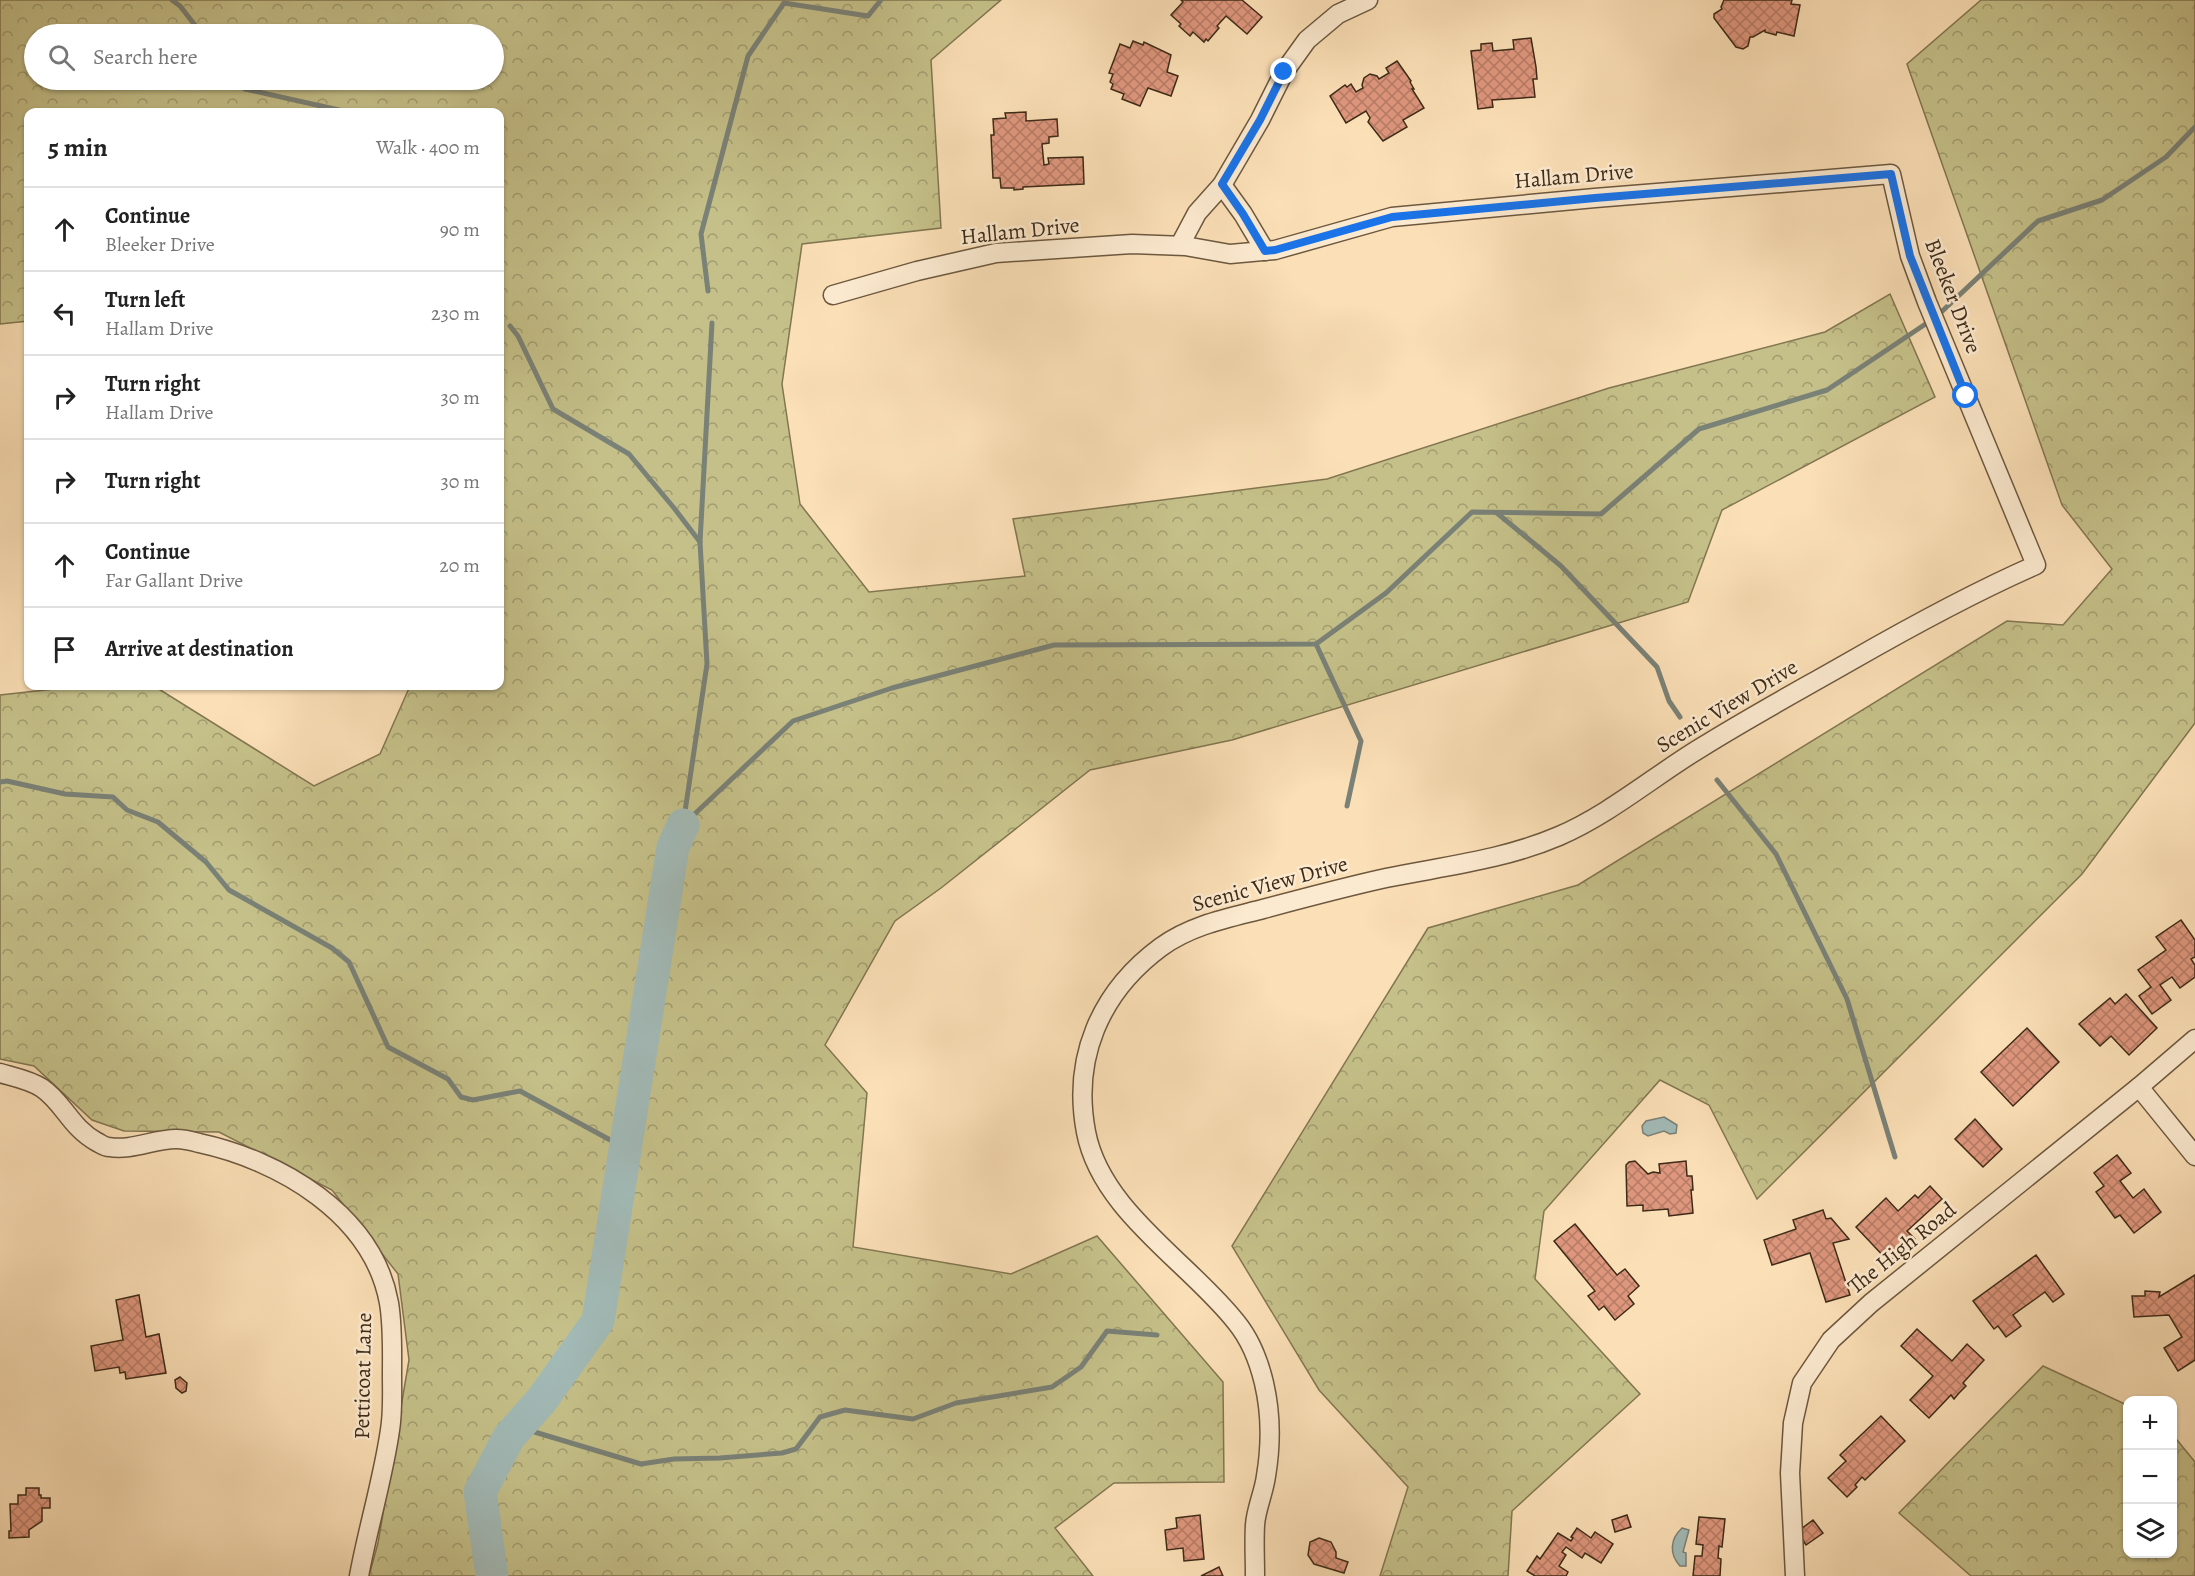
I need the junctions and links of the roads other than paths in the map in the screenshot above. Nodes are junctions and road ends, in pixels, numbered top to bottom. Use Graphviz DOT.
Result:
graph roads {
  1 [pos="1368,0"];
  2 [pos="1891,174"];
  3 [pos="1222,184"];
  4 [pos="1180,245"];
  5 [pos="1265,251"];
  6 [pos="833,295"];
  7 [pos="2036,565"];
  8 [pos="2195,1039"];
  9 [pos="0,1073"];
  10 [pos="2139,1087"];
  11 [pos="2195,1156"];
  12 [pos="359,1576"];
  13 [pos="1255,1576"];
  14 [pos="1796,1576"];
  1 -- 3 [label="street"];
  2 -- 5 [label="street, Hallam Drive"];
  2 -- 7 [label="street, Bleeker Drive"];
  3 -- 4 [label="street"];
  3 -- 5 [label="street"];
  4 -- 5 [label="street, Hallam Drive"];
  4 -- 6 [label="street, Hallam Drive"];
  7 -- 13 [label="street, Scenic View Drive"];
  8 -- 10 [label="street, The High Road"];
  9 -- 12 [label="street, Petticoat Lane"];
  10 -- 11 [label="street"];
  10 -- 14 [label="street, The High Road"];
}
